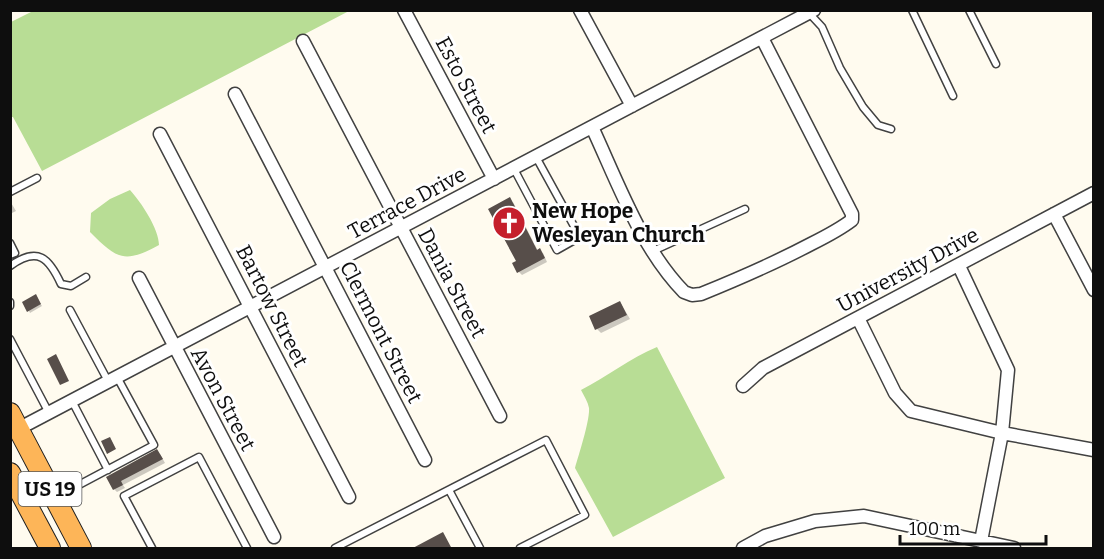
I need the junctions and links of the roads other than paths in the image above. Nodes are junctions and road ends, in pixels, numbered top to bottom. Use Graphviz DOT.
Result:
graph roads {
  1 [pos="404,10"];
  2 [pos="580,10"];
  3 [pos="912,10"];
  4 [pos="969,10"];
  5 [pos="807,12"];
  6 [pos="762,38"];
  7 [pos="303,41"];
  8 [pos="996,64"];
  9 [pos="235,94"];
  10 [pos="953,96"];
  11 [pos="632,106"];
  12 [pos="592,127"];
  13 [pos="891,129"];
  14 [pos="160,134"];
  15 [pos="536,157"];
  16 [pos="514,169"];
  17 [pos="37,178"];
  18 [pos="494,179"];
  19 [pos="10,192"];
  20 [pos="1094,193"];
  21 [pos="745,209"];
  22 [pos="1054,214"];
  23 [pos="401,228"];
  24 [pos="10,243"];
  25 [pos="653,251"];
  26 [pos="10,255"];
  27 [pos="10,266"];
  28 [pos="959,266"];
  29 [pos="326,267"];
  30 [pos="86,277"];
  31 [pos="139,278"];
  32 [pos="1094,290"];
  33 [pos="250,307"];
  34 [pos="70,310"];
  35 [pos="858,318"];
  36 [pos="10,339"];
  37 [pos="174,347"];
  38 [pos="113,379"];
  39 [pos="743,386"];
  40 [pos="72,401"];
  41 [pos="49,413"];
  42 [pos="500,416"];
  43 [pos="13,427"];
  44 [pos="1002,433"];
  45 [pos="1094,450"];
  46 [pos="425,460"];
  47 [pos="108,470"];
  48 [pos="13,478"];
  49 [pos="449,490"];
  50 [pos="349,497"];
  51 [pos="55,498"];
  52 [pos="274,537"];
  53 [pos="981,541"];
  54 [pos="43,546"];
  55 [pos="65,549"];
  56 [pos="81,549"];
  57 [pos="152,549"];
  58 [pos="247,549"];
  59 [pos="335,549"];
  60 [pos="480,549"];
  61 [pos="520,549"];
  62 [pos="743,549"];
  63 [pos="1014,549"];
  1 -- 18 [label="street, Esto Street"];
  2 -- 11 [label="street"];
  3 -- 10 [label="lane"];
  4 -- 8 [label="lane"];
  5 -- 6 [label="street, Terrace Drive"];
  5 -- 13 [label="lane"];
  6 -- 11 [label="street, Terrace Drive"];
  6 -- 25 [label="street"];
  7 -- 23 [label="street, Dania Street"];
  9 -- 29 [label="street, Clermont Street"];
  11 -- 12 [label="street, Terrace Drive"];
  12 -- 15 [label="street, Terrace Drive"];
  12 -- 25 [label="street"];
  14 -- 33 [label="street, Bartow Street"];
  15 -- 16 [label="street, Terrace Drive"];
  15 -- 16 [label="lane"];
  16 -- 18 [label="street, Terrace Drive"];
  17 -- 19 [label="lane"];
  18 -- 23 [label="street, Terrace Drive"];
  20 -- 22 [label="street, University Drive"];
  21 -- 25 [label="lane"];
  22 -- 28 [label="street, University Drive"];
  22 -- 32 [label="street"];
  23 -- 29 [label="street, Terrace Drive"];
  23 -- 42 [label="street, Dania Street"];
  24 -- 26 [label="lane"];
  27 -- 30 [label="lane"];
  28 -- 35 [label="street, University Drive"];
  28 -- 44 [label="street"];
  29 -- 33 [label="street, Terrace Drive"];
  29 -- 46 [label="street, Clermont Street"];
  31 -- 37 [label="street, Avon Street"];
  33 -- 37 [label="street, Terrace Drive"];
  33 -- 50 [label="street, Bartow Street"];
  34 -- 38 [label="lane"];
  35 -- 39 [label="street, University Drive"];
  35 -- 44 [label="street"];
  36 -- 41 [label="lane"];
  37 -- 38 [label="street, Terrace Drive"];
  37 -- 52 [label="street, Avon Street"];
  38 -- 40 [label="street, Terrace Drive"];
  38 -- 47 [label="lane"];
  40 -- 41 [label="street, Terrace Drive"];
  40 -- 47 [label="lane"];
  41 -- 43 [label="street, Terrace Drive"];
  43 -- 51 [label="highway, US 19"];
  44 -- 45 [label="street"];
  44 -- 53 [label="street"];
  47 -- 51 [label="lane"];
  48 -- 54 [label="highway, US 19"];
  48 -- 55 [label="highway"];
  49 -- 59 [label="lane"];
  49 -- 60 [label="lane"];
  49 -- 61 [label="lane"];
  51 -- 56 [label="highway, US 19"];
  53 -- 62 [label="street"];
  53 -- 63 [label="street"];
  57 -- 58 [label="lane"];
}
